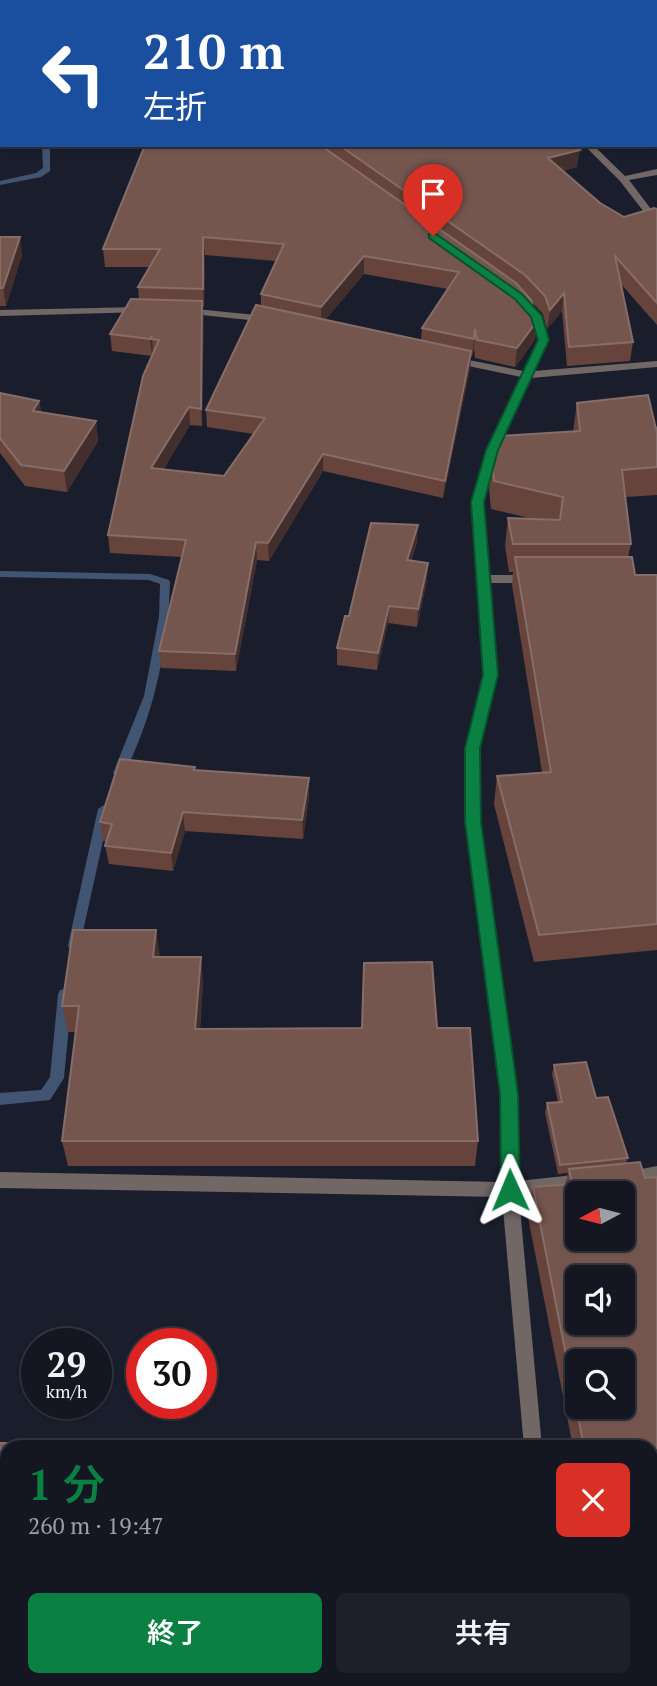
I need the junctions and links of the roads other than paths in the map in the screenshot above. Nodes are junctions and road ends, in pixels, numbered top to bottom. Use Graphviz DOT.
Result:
graph roads {
  1 [pos="590,147"];
  2 [pos="657,172"];
  3 [pos="623,179"];
  4 [pos="657,223"];
  5 [pos="519,297"];
  6 [pos="149,310"];
  7 [pos="174,310"];
  8 [pos="0,313"];
  9 [pos="272,320"];
  10 [pos="447,359"];
  11 [pos="657,364"];
  12 [pos="526,375"];
  13 [pos="483,579"];
  14 [pos="550,579"];
  15 [pos="657,1174"];
  16 [pos="0,1180"];
  17 [pos="510,1190"];
  18 [pos="532,1440"];
  1 -- 3 [label="street"];
  2 -- 3 [label="street"];
  3 -- 4 [label="street"];
  5 -- 12 [label="street"];
  6 -- 8 [label="street"];
  7 -- 9 [label="street"];
  10 -- 12 [label="street"];
  11 -- 12 [label="street"];
  12 -- 13 [label="street"];
  13 -- 14 [label="street"];
  13 -- 17 [label="street"];
  15 -- 17 [label="street"];
  16 -- 17 [label="street"];
  17 -- 18 [label="street"];
}
